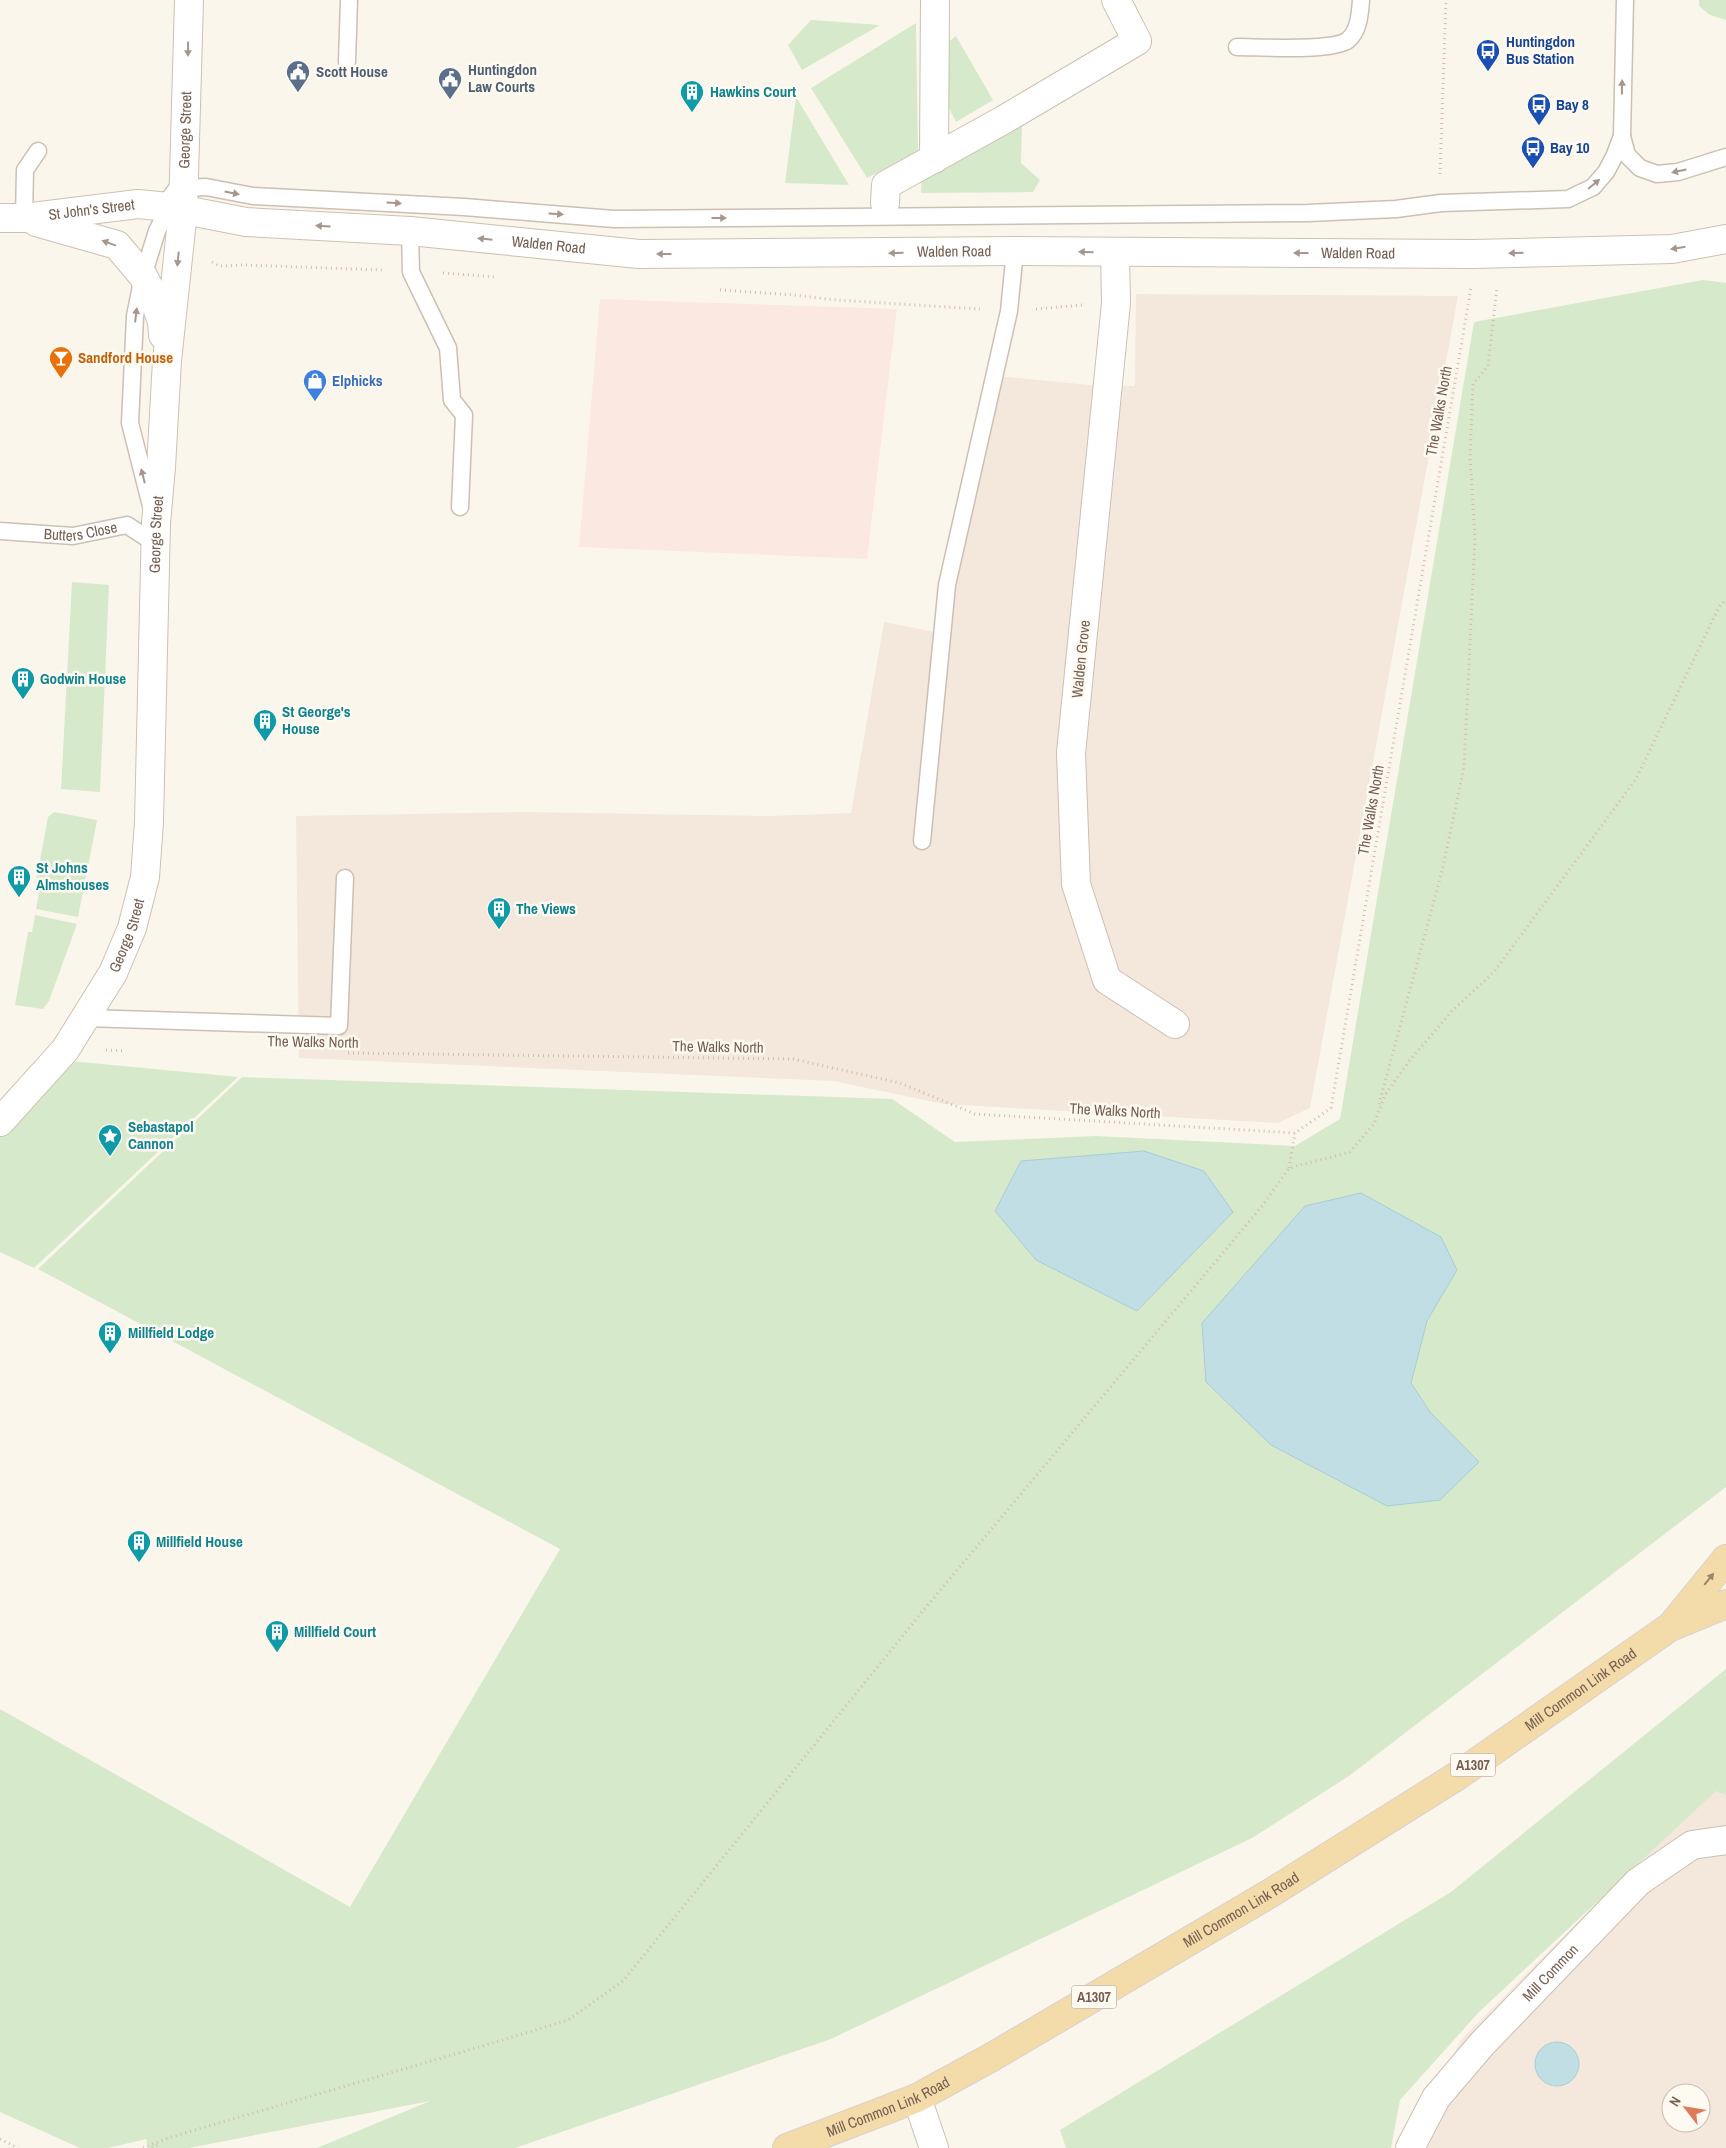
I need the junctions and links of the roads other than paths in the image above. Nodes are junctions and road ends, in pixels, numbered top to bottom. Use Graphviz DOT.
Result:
graph roads {
  1 [pos="189,0"];
  2 [pos="349,0"];
  3 [pos="935,0"];
  4 [pos="1116,0"];
  5 [pos="1360,0"];
  6 [pos="1624,0"];
  7 [pos="1237,47"];
  8 [pos="347,62"];
  9 [pos="1622,136"];
  10 [pos="38,151"];
  11 [pos="1726,157"];
  12 [pos="934,159"];
  13 [pos="179,202"];
  14 [pos="884,203"];
  15 [pos="12,218"];
  16 [pos="410,231"];
  17 [pos="1726,239"];
  18 [pos="1015,252"];
  19 [pos="1115,253"];
  20 [pos="143,276"];
  21 [pos="167,361"];
  22 [pos="460,507"];
  23 [pos="0,531"];
  24 [pos="156,534"];
  25 [pos="922,842"];
  26 [pos="345,878"];
  27 [pos="86,1018"];
  28 [pos="1175,1024"];
  29 [pos="0,1122"];
  30 [pos="1726,1559"];
  31 [pos="1726,1604"];
  32 [pos="1670,1627"];
  33 [pos="1726,1840"];
  34 [pos="916,2098"];
  35 [pos="787,2148"];
  36 [pos="934,2148"];
  37 [pos="1410,2148"];
  1 -- 13 [label="main road, George Street, one-way"];
  2 -- 8 [label="lane"];
  3 -- 12 [label="main road"];
  4 -- 12 [label="main road"];
  5 -- 7 [label="lane"];
  9 -- 6 [label="lane, one-way"];
  11 -- 9 [label="lane, one-way"];
  13 -- 9 [label="lane, one-way"];
  10 -- 15 [label="lane"];
  12 -- 14 [label="main road"];
  13 -- 15 [label="main road, St John's Street"];
  16 -- 13 [label="main road, Walden Road, one-way"];
  13 -- 20 [label="lane"];
  13 -- 21 [label="main road, George Street, one-way"];
  20 -- 15 [label="main road, one-way"];
  18 -- 16 [label="main road, Walden Road, one-way"];
  16 -- 22 [label="lane"];
  17 -- 19 [label="main road, Walden Road, one-way"];
  19 -- 18 [label="main road, Walden Road, one-way"];
  18 -- 25 [label="lane"];
  19 -- 28 [label="main road, Walden Grove"];
  20 -- 21 [label="main road"];
  24 -- 20 [label="lane, one-way"];
  21 -- 24 [label="main road, George Street"];
  23 -- 24 [label="lane, Butters Close"];
  24 -- 27 [label="main road, George Street"];
  26 -- 27 [label="lane"];
  27 -- 29 [label="main road, George Street"];
  32 -- 30 [label="main road, Mill Common Link Road / A1307, one-way"];
  31 -- 32 [label="main road, Mill Common Link Road / A1307"];
  32 -- 34 [label="main road, Mill Common Link Road / A1307"];
  33 -- 37 [label="main road, Mill Common"];
  34 -- 35 [label="main road, Mill Common Link Road / A1307"];
  34 -- 36 [label="main road"];
}
